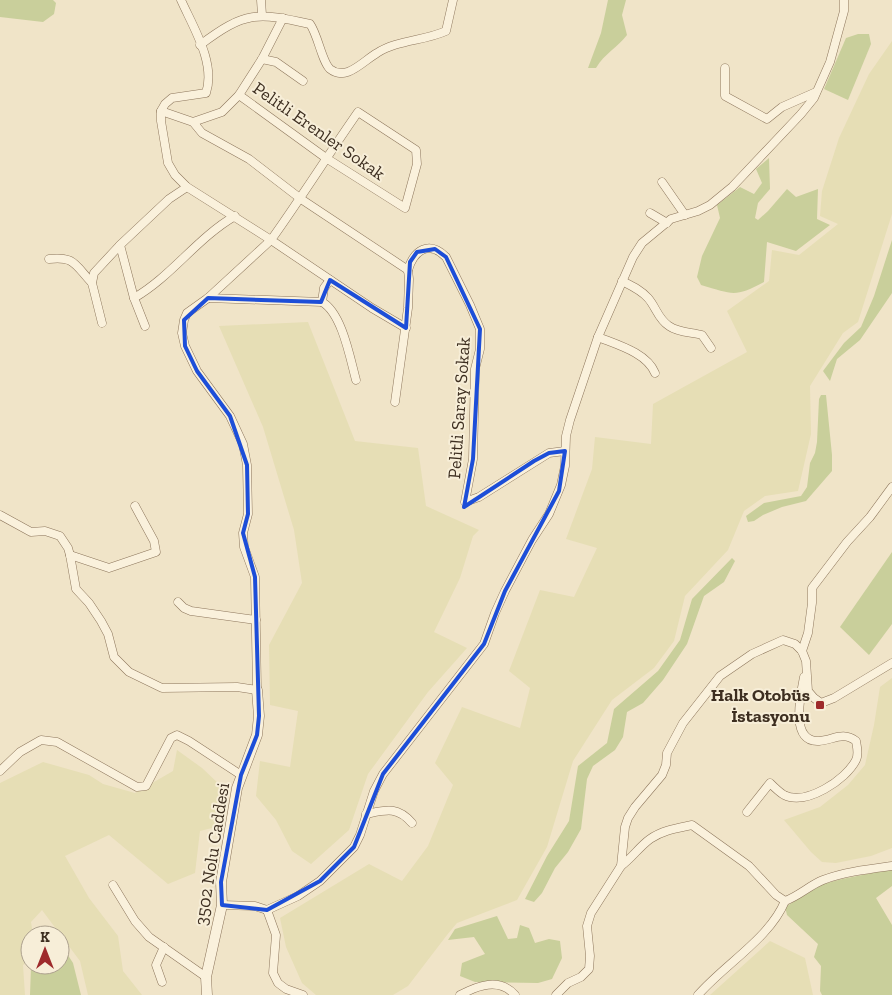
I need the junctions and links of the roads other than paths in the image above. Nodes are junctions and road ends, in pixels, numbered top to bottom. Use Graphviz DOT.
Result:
graph roads {
  1 [pos="181,0"];
  2 [pos="261,0"];
  3 [pos="454,0"];
  4 [pos="844,0"];
  5 [pos="262,15"];
  6 [pos="283,18"];
  7 [pos="200,45"];
  8 [pos="262,59"];
  9 [pos="725,68"];
  10 [pos="303,81"];
  11 [pos="816,92"];
  12 [pos="239,96"];
  13 [pos="161,112"];
  14 [pos="193,122"];
  15 [pos="326,158"];
  16 [pos="662,182"];
  17 [pos="187,187"];
  18 [pos="301,199"];
  19 [pos="650,213"];
  20 [pos="685,215"];
  21 [pos="235,216"];
  22 [pos="666,223"];
  23 [pos="271,240"];
  24 [pos="120,245"];
  25 [pos="49,259"];
  26 [pos="408,270"];
  27 [pos="330,280"];
  28 [pos="622,281"];
  29 [pos="92,283"];
  30 [pos="134,298"];
  31 [pos="208,298"];
  32 [pos="322,302"];
  33 [pos="102,324"];
  34 [pos="144,326"];
  35 [pos="406,328"];
  36 [pos="598,337"];
  37 [pos="710,348"];
  38 [pos="656,373"];
  39 [pos="356,380"];
  40 [pos="396,402"];
  41 [pos="565,451"];
  42 [pos="892,487"];
  43 [pos="135,506"];
  44 [pos="0,515"];
  45 [pos="70,555"];
  46 [pos="178,602"];
  47 [pos="256,620"];
  48 [pos="802,651"];
  49 [pos="806,663"];
  50 [pos="892,663"];
  51 [pos="258,690"];
  52 [pos="0,771"];
  53 [pos="241,775"];
  54 [pos="747,812"];
  55 [pos="366,814"];
  56 [pos="412,823"];
  57 [pos="621,866"];
  58 [pos="892,866"];
  59 [pos="113,885"];
  60 [pos="785,901"];
  61 [pos="222,905"];
  62 [pos="267,910"];
  63 [pos="164,948"];
  64 [pos="206,977"];
  65 [pos="162,982"];
  66 [pos="206,995"];
  67 [pos="303,995"];
  68 [pos="460,995"];
  69 [pos="515,995"];
  70 [pos="556,995"];
  71 [pos="698,995"];
  1 -- 7 [label="street"];
  2 -- 5 [label="street"];
  3 -- 6 [label="street"];
  4 -- 11 [label="street"];
  5 -- 6 [label="street"];
  5 -- 7 [label="street"];
  6 -- 8 [label="street, Pelitli Erenler Sokak"];
  7 -- 13 [label="street"];
  8 -- 10 [label="street"];
  8 -- 12 [label="street, Pelitli Erenler Sokak"];
  9 -- 11 [label="street"];
  11 -- 20 [label="street"];
  12 -- 14 [label="street"];
  12 -- 15 [label="street, Pelitli Erenler Sokak"];
  13 -- 14 [label="street"];
  13 -- 17 [label="street"];
  14 -- 18 [label="street"];
  15 -- 15 [label="street, Pelitli Erenler Sokak"];
  15 -- 18 [label="street"];
  16 -- 20 [label="street"];
  17 -- 21 [label="street"];
  17 -- 24 [label="street"];
  18 -- 23 [label="street"];
  18 -- 26 [label="street"];
  19 -- 22 [label="street"];
  20 -- 22 [label="street"];
  21 -- 23 [label="street"];
  21 -- 30 [label="street"];
  22 -- 28 [label="street"];
  23 -- 27 [label="street"];
  23 -- 31 [label="street"];
  24 -- 29 [label="street"];
  24 -- 30 [label="street"];
  25 -- 29 [label="street"];
  26 -- 35 [label="street"];
  26 -- 41 [label="street, Pelitli Saray Sokak"];
  27 -- 32 [label="street"];
  27 -- 35 [label="street"];
  28 -- 36 [label="street"];
  28 -- 37 [label="street"];
  29 -- 33 [label="street"];
  30 -- 34 [label="street"];
  31 -- 32 [label="street"];
  31 -- 47 [label="street"];
  32 -- 39 [label="street"];
  35 -- 40 [label="street"];
  36 -- 38 [label="street"];
  36 -- 41 [label="street"];
  41 -- 55 [label="street"];
  42 -- 48 [label="street"];
  43 -- 45 [label="street"];
  44 -- 45 [label="street"];
  45 -- 51 [label="street"];
  46 -- 47 [label="street"];
  47 -- 51 [label="street"];
  48 -- 49 [label="street"];
  48 -- 57 [label="street"];
  49 -- 50 [label="street"];
  49 -- 54 [label="street"];
  51 -- 53 [label="street, 3502 Nolu Caddesi"];
  52 -- 53 [label="street"];
  53 -- 61 [label="street, 3502 Nolu Caddesi"];
  55 -- 56 [label="street"];
  55 -- 62 [label="street"];
  57 -- 60 [label="street"];
  57 -- 70 [label="street"];
  58 -- 60 [label="street"];
  59 -- 63 [label="street"];
  60 -- 71 [label="street"];
  61 -- 62 [label="street"];
  61 -- 64 [label="street, 3502 Nolu Caddesi"];
  62 -- 67 [label="street"];
  63 -- 64 [label="street"];
  63 -- 65 [label="street"];
  64 -- 66 [label="street, 3502 Nolu Caddesi"];
  68 -- 69 [label="street"];
}
